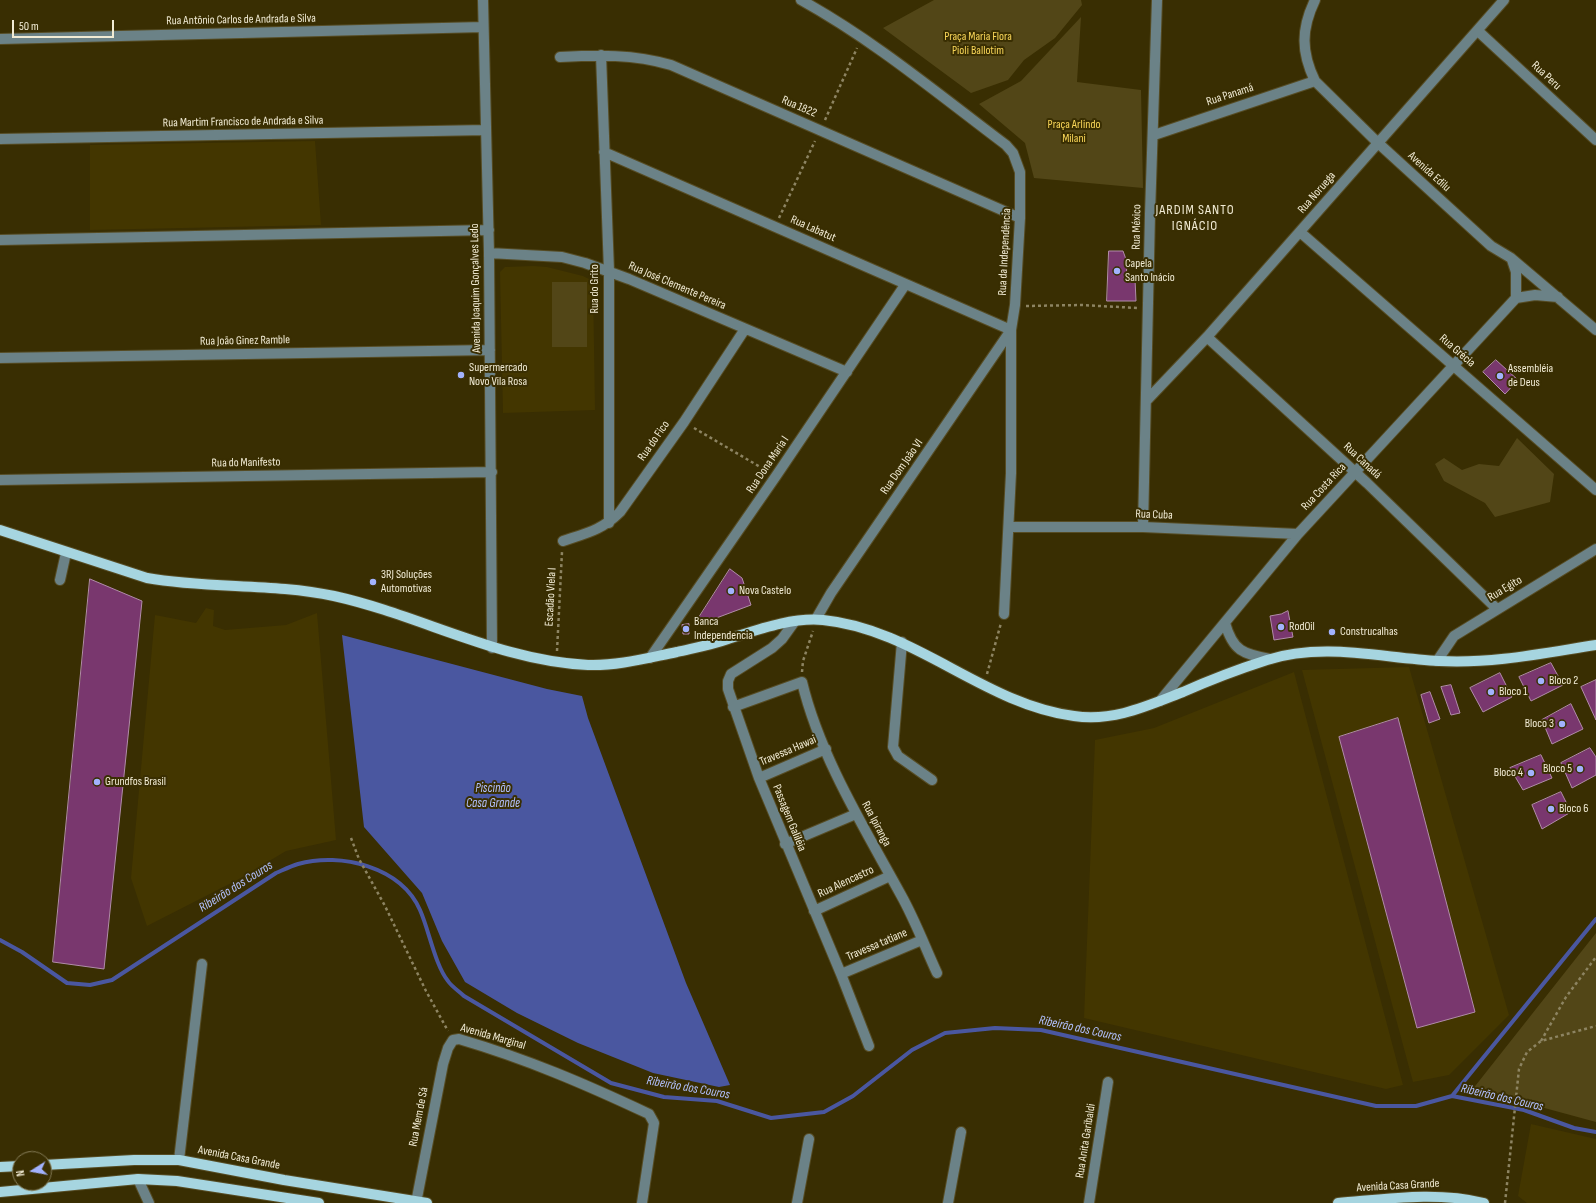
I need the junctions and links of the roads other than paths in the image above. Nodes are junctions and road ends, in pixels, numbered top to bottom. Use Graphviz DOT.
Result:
graph roads {
  1 [pos="483,0"];
  2 [pos="801,0"];
  3 [pos="1157,0"];
  4 [pos="1315,0"];
  5 [pos="1504,0"];
  6 [pos="483,27"];
  7 [pos="1478,31"];
  8 [pos="0,39"];
  9 [pos="601,55"];
  10 [pos="560,57"];
  11 [pos="1315,81"];
  12 [pos="486,130"];
  13 [pos="1154,135"];
  14 [pos="0,139"];
  15 [pos="1596,140"];
  16 [pos="1377,142"];
  17 [pos="604,152"];
  18 [pos="1020,218"];
  19 [pos="489,230"];
  20 [pos="1300,232"];
  21 [pos="0,240"];
  22 [pos="490,254"];
  23 [pos="1511,258"];
  24 [pos="609,271"];
  25 [pos="906,285"];
  26 [pos="1558,297"];
  27 [pos="1516,298"];
  28 [pos="744,329"];
  29 [pos="1011,330"];
  30 [pos="1596,330"];
  31 [pos="1207,337"];
  32 [pos="490,350"];
  33 [pos="0,358"];
  34 [pos="1453,365"];
  35 [pos="847,372"];
  36 [pos="1147,400"];
  37 [pos="492,472"];
  38 [pos="1355,472"];
  39 [pos="0,480"];
  40 [pos="1596,490"];
  41 [pos="609,523"];
  42 [pos="1009,527"];
  43 [pos="1143,527"];
  44 [pos="0,530"];
  45 [pos="1298,534"];
  46 [pos="563,541"];
  47 [pos="1596,549"];
  48 [pos="66,553"];
  49 [pos="60,580"];
  50 [pos="1497,609"];
  51 [pos="1004,614"];
  52 [pos="816,619"];
  53 [pos="795,621"];
  54 [pos="1225,624"];
  55 [pos="902,642"];
  56 [pos="1596,645"];
  57 [pos="492,648"];
  58 [pos="650,658"];
  59 [pos="1270,659"];
  60 [pos="1438,661"];
  61 [pos="1160,701"];
  62 [pos="733,707"];
  63 [pos="826,749"];
  64 [pos="759,778"];
  65 [pos="932,780"];
  66 [pos="856,814"];
  67 [pos="786,844"];
  68 [pos="890,876"];
  69 [pos="814,911"];
  70 [pos="922,940"];
  71 [pos="202,964"];
  72 [pos="937,973"];
  73 [pos="841,974"];
  74 [pos="453,1040"];
  75 [pos="869,1046"];
  76 [pos="1108,1082"];
  77 [pos="961,1132"];
  78 [pos="809,1139"];
  79 [pos="179,1160"];
  80 [pos="52,1165"];
  81 [pos="12,1166"];
  82 [pos="0,1167"];
  83 [pos="138,1179"];
  84 [pos="0,1192"];
  85 [pos="287,1200"];
  86 [pos="416,1202"];
  87 [pos="149,1203"];
  88 [pos="319,1203"];
  89 [pos="427,1203"];
  90 [pos="642,1203"];
  91 [pos="797,1203"];
  92 [pos="948,1203"];
  93 [pos="1089,1203"];
  94 [pos="1338,1203"];
  95 [pos="1484,1203"];
  1 -- 6 [label="street, Avenida Joaquim Gonçalves Ledo"];
  2 -- 18 [label="street, Rua da Independência"];
  3 -- 13 [label="street, Rua México"];
  4 -- 11 [label="street, Avenida Edilu"];
  5 -- 7 [label="street, Rua Noruega"];
  6 -- 8 [label="street, Rua Antônio Carlos de Andrada e Silva"];
  6 -- 12 [label="street, Avenida Joaquim Gonçalves Ledo"];
  7 -- 15 [label="street, Rua Peru"];
  7 -- 16 [label="street, Rua Noruega"];
  9 -- 10 [label="street, Rua 1822"];
  9 -- 17 [label="street, Rua do Grito"];
  9 -- 18 [label="street, Rua 1822"];
  11 -- 13 [label="street, Rua Panamá"];
  11 -- 16 [label="street, Avenida Edilu"];
  12 -- 14 [label="street, Rua Martim Francisco de Andrada e Silva"];
  12 -- 19 [label="street, Avenida Joaquim Gonçalves Ledo"];
  13 -- 36 [label="street, Rua México"];
  16 -- 20 [label="street, Rua Noruega"];
  16 -- 23 [label="street, Avenida Edilu"];
  17 -- 24 [label="street, Rua do Grito"];
  17 -- 25 [label="street, Rua Labatut"];
  18 -- 29 [label="street, Rua da Independência"];
  19 -- 21 [label="street"];
  19 -- 22 [label="street, Avenida Joaquim Gonçalves Ledo"];
  20 -- 31 [label="street, Rua Noruega"];
  20 -- 34 [label="street, Rua Grécia"];
  22 -- 24 [label="street, Rua José Clemente Pereira"];
  22 -- 32 [label="street, Avenida Joaquim Gonçalves Ledo"];
  23 -- 26 [label="street, Avenida Edilu"];
  23 -- 27 [label="street"];
  24 -- 28 [label="street, Rua José Clemente Pereira"];
  24 -- 41 [label="street, Rua do Grito"];
  25 -- 29 [label="street, Rua Labatut"];
  25 -- 35 [label="street, Rua Dona Maria I"];
  26 -- 27 [label="street"];
  26 -- 30 [label="street, Avenida Edilu"];
  27 -- 34 [label="street, Rua Costa Rica"];
  28 -- 35 [label="street, Rua José Clemente Pereira"];
  28 -- 41 [label="street, Rua do Fico"];
  29 -- 42 [label="street, Rua da Independência"];
  29 -- 52 [label="street, Rua Dom João VI"];
  31 -- 36 [label="street, Rua Noruega"];
  31 -- 38 [label="street, Rua Canadá"];
  32 -- 33 [label="street, Rua João Ginez Ramble"];
  32 -- 37 [label="street, Avenida Joaquim Gonçalves Ledo"];
  34 -- 38 [label="street, Rua Costa Rica"];
  34 -- 40 [label="street, Rua Grécia"];
  35 -- 58 [label="street, Rua Dona Maria I"];
  36 -- 43 [label="street, Rua México"];
  37 -- 39 [label="street, Rua do Manifesto"];
  37 -- 57 [label="street, Avenida Joaquim Gonçalves Ledo"];
  38 -- 45 [label="street, Rua Costa Rica"];
  38 -- 50 [label="street, Rua Canadá"];
  41 -- 46 [label="street, Rua do Fico"];
  42 -- 43 [label="street, Rua Cuba"];
  42 -- 51 [label="street, Rua da Independência"];
  43 -- 45 [label="street, Rua Cuba"];
  44 -- 48 [label="main road"];
  45 -- 54 [label="street, Rua Costa Rica"];
  47 -- 50 [label="street, Rua Egito"];
  48 -- 49 [label="street"];
  48 -- 57 [label="main road"];
  50 -- 60 [label="street, Rua Egito"];
  52 -- 53 [label="main road"];
  52 -- 55 [label="main road"];
  53 -- 58 [label="main road"];
  53 -- 62 [label="street, Passagem Galiléia"];
  54 -- 59 [label="street"];
  54 -- 61 [label="street, Rua Costa Rica"];
  55 -- 61 [label="main road"];
  55 -- 65 [label="street"];
  56 -- 60 [label="main road"];
  57 -- 58 [label="main road"];
  59 -- 60 [label="main road"];
  59 -- 61 [label="main road"];
  62 -- 63 [label="street, Rua Ipiranga"];
  62 -- 64 [label="street, Passagem Galiléia"];
  63 -- 64 [label="street, Travessa Hawai"];
  63 -- 66 [label="street, Rua Ipiranga"];
  64 -- 67 [label="street, Passagem Galiléia"];
  66 -- 67 [label="street"];
  66 -- 68 [label="street, Rua Ipiranga"];
  67 -- 69 [label="street, Passagem Galiléia"];
  68 -- 69 [label="street, Rua Alencastro"];
  68 -- 70 [label="street, Rua Ipiranga"];
  69 -- 73 [label="street, Passagem Galiléia"];
  70 -- 72 [label="street, Rua Ipiranga"];
  70 -- 73 [label="street, Travessa tatiane"];
  71 -- 79 [label="street"];
  73 -- 75 [label="street, Passagem Galiléia"];
  74 -- 86 [label="street, Rua Mem de Sá"];
  74 -- 90 [label="street, Avenida Marginal"];
  76 -- 93 [label="street, Rua Anita Garibaldi"];
  77 -- 92 [label="street"];
  78 -- 91 [label="street"];
  79 -- 80 [label="main road, Avenida Casa Grande"];
  79 -- 86 [label="main road, Avenida Casa Grande"];
  81 -- 82 [label="main road"];
  83 -- 84 [label="main road"];
  83 -- 85 [label="main road"];
  83 -- 87 [label="street"];
  85 -- 88 [label="main road"];
  86 -- 89 [label="main road, Avenida Casa Grande"];
  94 -- 95 [label="main road, Avenida Casa Grande"];
}
